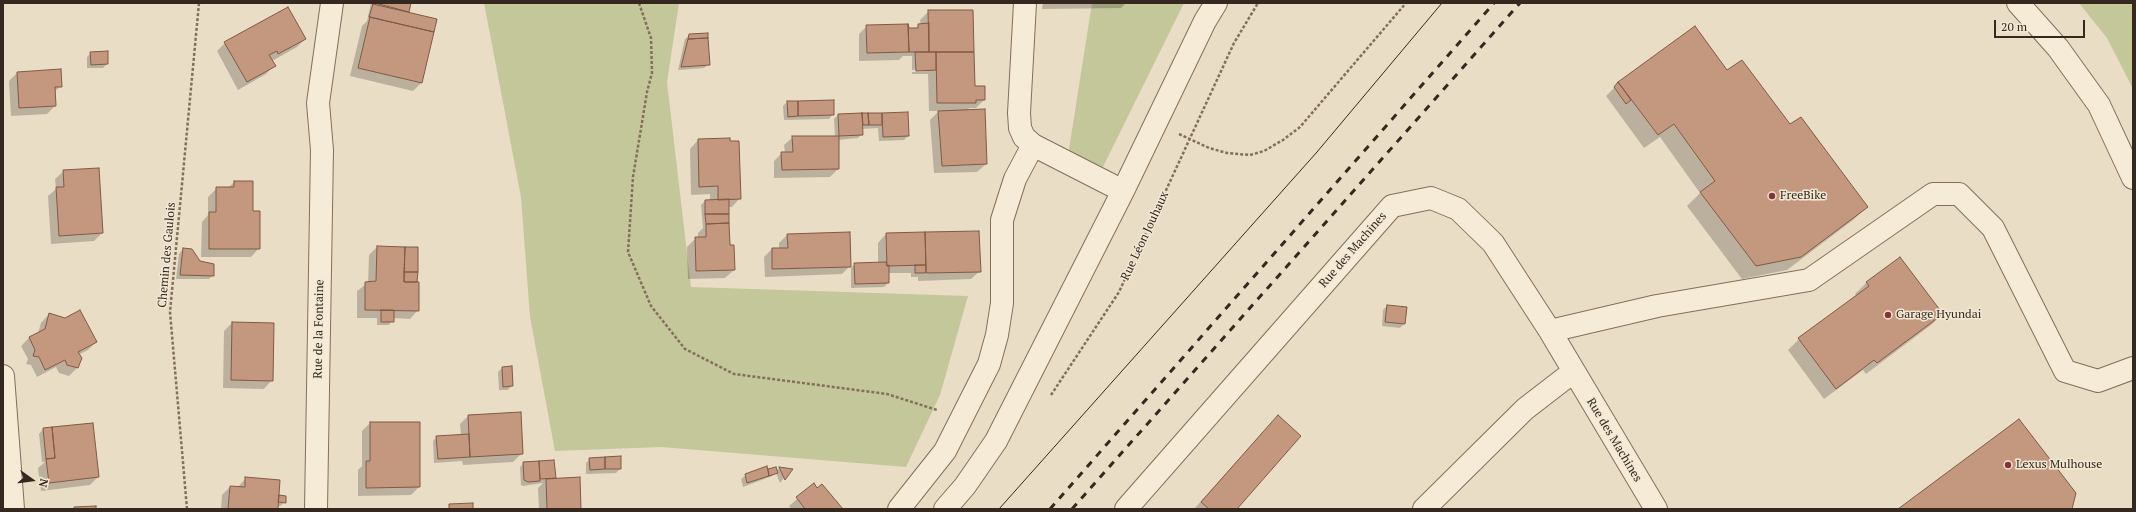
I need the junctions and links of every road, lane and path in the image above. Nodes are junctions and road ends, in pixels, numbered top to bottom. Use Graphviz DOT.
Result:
graph roads {
  1 [pos="199,3"];
  2 [pos="332,3"];
  3 [pos="1025,3"];
  4 [pos="1216,3"];
  5 [pos="1258,3"];
  6 [pos="1406,3"];
  7 [pos="2018,3"];
  8 [pos="639,4"];
  9 [pos="1177,133"];
  10 [pos="1190,140"];
  11 [pos="1032,145"];
  12 [pos="2133,178"];
  13 [pos="1123,191"];
  14 [pos="1550,331"];
  15 [pos="2133,368"];
  16 [pos="1573,372"];
  17 [pos="3,376"];
  18 [pos="1047,401"];
  19 [pos="962,418"];
  20 [pos="13,509"];
  21 [pos="187,509"];
  22 [pos="316,509"];
  23 [pos="900,509"];
  24 [pos="945,509"];
  25 [pos="1126,509"];
  26 [pos="1424,509"];
  27 [pos="1656,509"];
  1 -- 21 [label="path, Chemin des Gaulois"];
  2 -- 22 [label="street, Rue de la Fontaine"];
  3 -- 11 [label="street"];
  4 -- 13 [label="street"];
  5 -- 10 [label="path, Rue Léon Jouhaux"];
  6 -- 10 [label="path"];
  7 -- 12 [label="street"];
  8 -- 19 [label="path"];
  9 -- 10 [label="path"];
  10 -- 18 [label="path, Rue Léon Jouhaux"];
  11 -- 13 [label="street"];
  11 -- 19 [label="street"];
  13 -- 24 [label="street"];
  14 -- 15 [label="street"];
  14 -- 16 [label="street, Rue des Machines"];
  14 -- 25 [label="street, Rue des Machines"];
  16 -- 26 [label="street"];
  16 -- 27 [label="street, Rue des Machines"];
  17 -- 20 [label="street"];
  19 -- 23 [label="street"];
}
